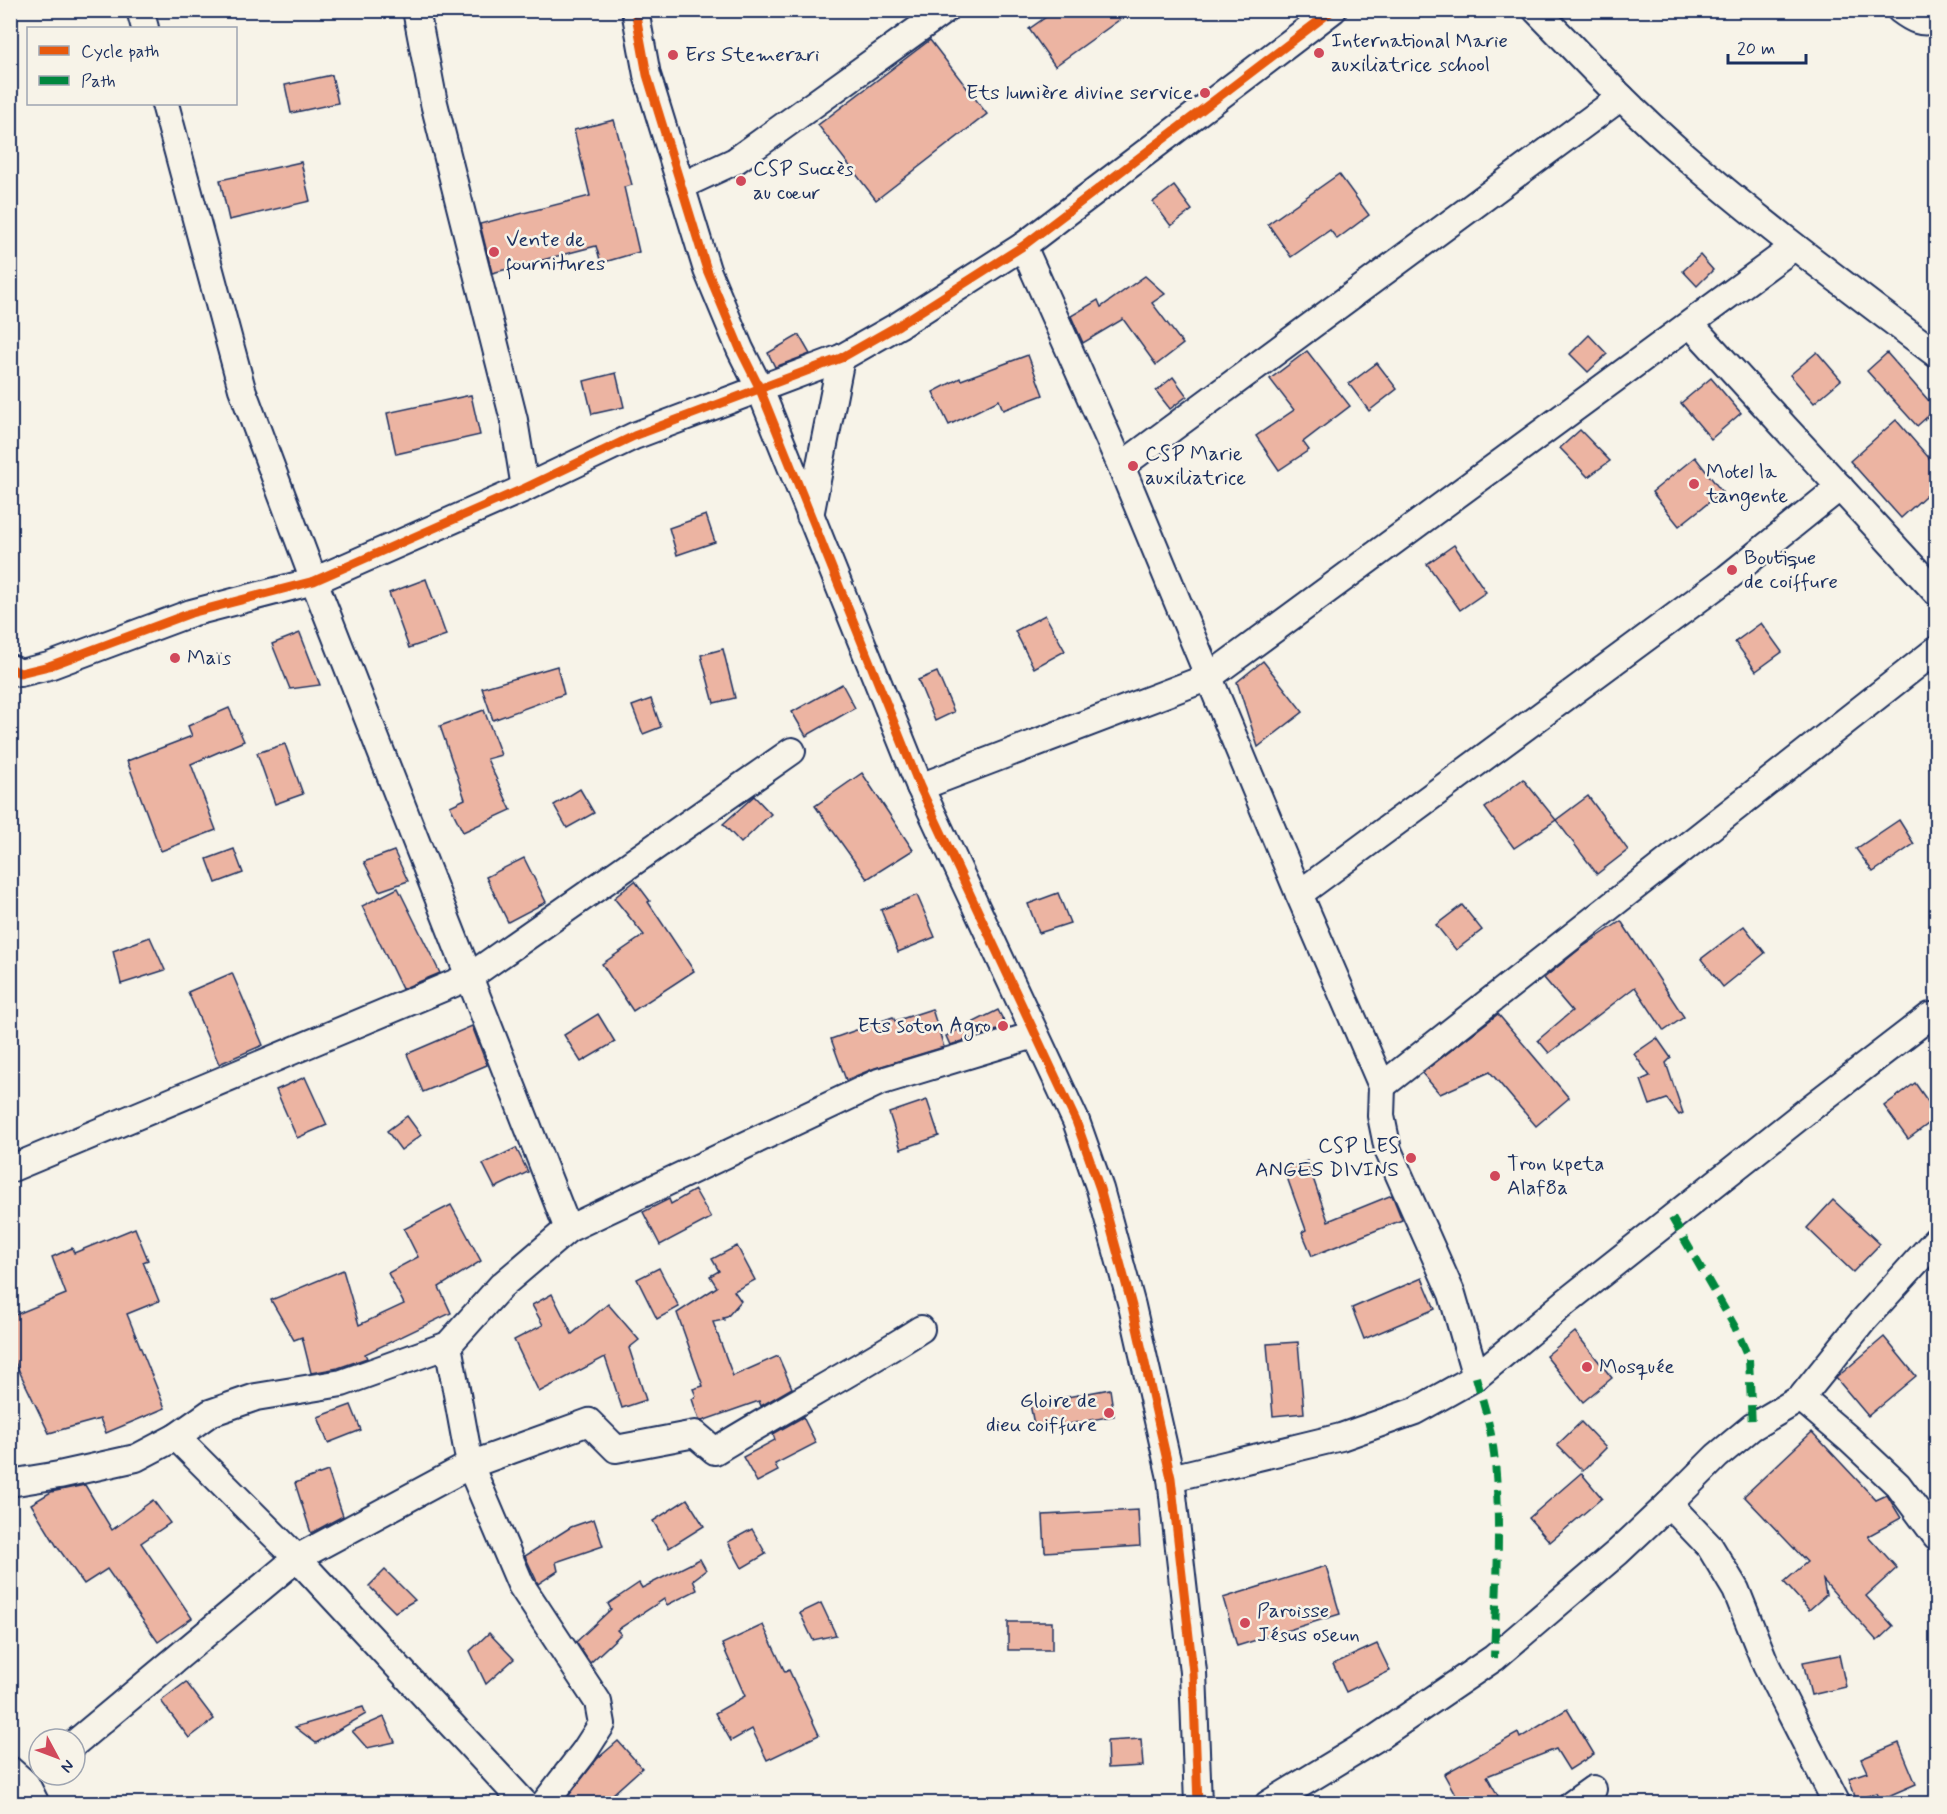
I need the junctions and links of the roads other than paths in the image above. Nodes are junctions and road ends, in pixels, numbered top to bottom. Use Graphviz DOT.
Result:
graph roads {
  1 [pos="140,10"];
  2 [pos="416,10"];
  3 [pos="635,10"];
  4 [pos="945,10"];
  5 [pos="1333,10"];
  6 [pos="1536,10"];
  7 [pos="1900,10"];
  8 [pos="1936,20"];
  9 [pos="145,27"];
  10 [pos="1621,97"];
  11 [pos="165,105"];
  12 [pos="681,186"];
  13 [pos="1023,246"];
  14 [pos="1794,247"];
  15 [pos="1691,325"];
  16 [pos="1936,354"];
  17 [pos="841,358"];
  18 [pos="759,387"];
  19 [pos="1121,466"];
  20 [pos="1840,487"];
  21 [pos="525,488"];
  22 [pos="810,516"];
  23 [pos="314,581"];
  24 [pos="1936,592"];
  25 [pos="1936,650"];
  26 [pos="10,668"];
  27 [pos="1209,677"];
  28 [pos="792,751"];
  29 [pos="920,787"];
  30 [pos="1299,894"];
  31 [pos="469,977"];
  32 [pos="1930,1016"];
  33 [pos="1034,1035"];
  34 [pos="1382,1086"];
  35 [pos="10,1169"];
  36 [pos="568,1229"];
  37 [pos="1936,1240"];
  38 [pos="921,1329"];
  39 [pos="448,1346"];
  40 [pos="1476,1377"];
  41 [pos="1801,1398"];
  42 [pos="176,1437"];
  43 [pos="470,1466"];
  44 [pos="1171,1478"];
  45 [pos="10,1483"];
  46 [pos="1669,1504"];
  47 [pos="1936,1536"];
  48 [pos="297,1558"];
  49 [pos="87,1733"];
  50 [pos="1593,1789"];
  51 [pos="525,1803"];
  52 [pos="544,1803"];
  53 [pos="1198,1803"];
  54 [pos="1269,1803"];
  55 [pos="1572,1803"];
  56 [pos="1837,1803"];
  1 -- 9 [label="street"];
  2 -- 21 [label="street"];
  3 -- 12 [label="street"];
  4 -- 12 [label="street"];
  5 -- 13 [label="street"];
  6 -- 10 [label="street"];
  7 -- 8 [label="street"];
  10 -- 14 [label="street"];
  10 -- 19 [label="street"];
  11 -- 23 [label="street"];
  12 -- 18 [label="street"];
  13 -- 17 [label="street"];
  13 -- 19 [label="street"];
  14 -- 15 [label="street"];
  14 -- 16 [label="street"];
  15 -- 20 [label="street"];
  15 -- 27 [label="street"];
  17 -- 18 [label="street"];
  17 -- 22 [label="street"];
  18 -- 21 [label="street"];
  18 -- 22 [label="street"];
  19 -- 27 [label="street"];
  20 -- 24 [label="street"];
  20 -- 30 [label="street"];
  21 -- 23 [label="street"];
  22 -- 29 [label="street"];
  23 -- 26 [label="street"];
  23 -- 31 [label="street"];
  25 -- 34 [label="street"];
  27 -- 29 [label="street"];
  27 -- 30 [label="street"];
  28 -- 31 [label="street"];
  29 -- 33 [label="street"];
  30 -- 34 [label="street"];
  31 -- 35 [label="street"];
  31 -- 36 [label="street"];
  32 -- 40 [label="street"];
  33 -- 36 [label="street"];
  33 -- 44 [label="street"];
  34 -- 40 [label="street"];
  36 -- 39 [label="street"];
  37 -- 41 [label="street"];
  38 -- 43 [label="street"];
  39 -- 42 [label="street"];
  39 -- 43 [label="street"];
  40 -- 44 [label="street"];
  41 -- 46 [label="street"];
  41 -- 47 [label="street"];
  42 -- 45 [label="street"];
  42 -- 48 [label="street"];
  43 -- 48 [label="street"];
  43 -- 52 [label="street"];
  44 -- 53 [label="street"];
  46 -- 54 [label="street"];
  46 -- 56 [label="street"];
  48 -- 49 [label="street"];
  48 -- 51 [label="street"];
  50 -- 55 [label="street"];
}
